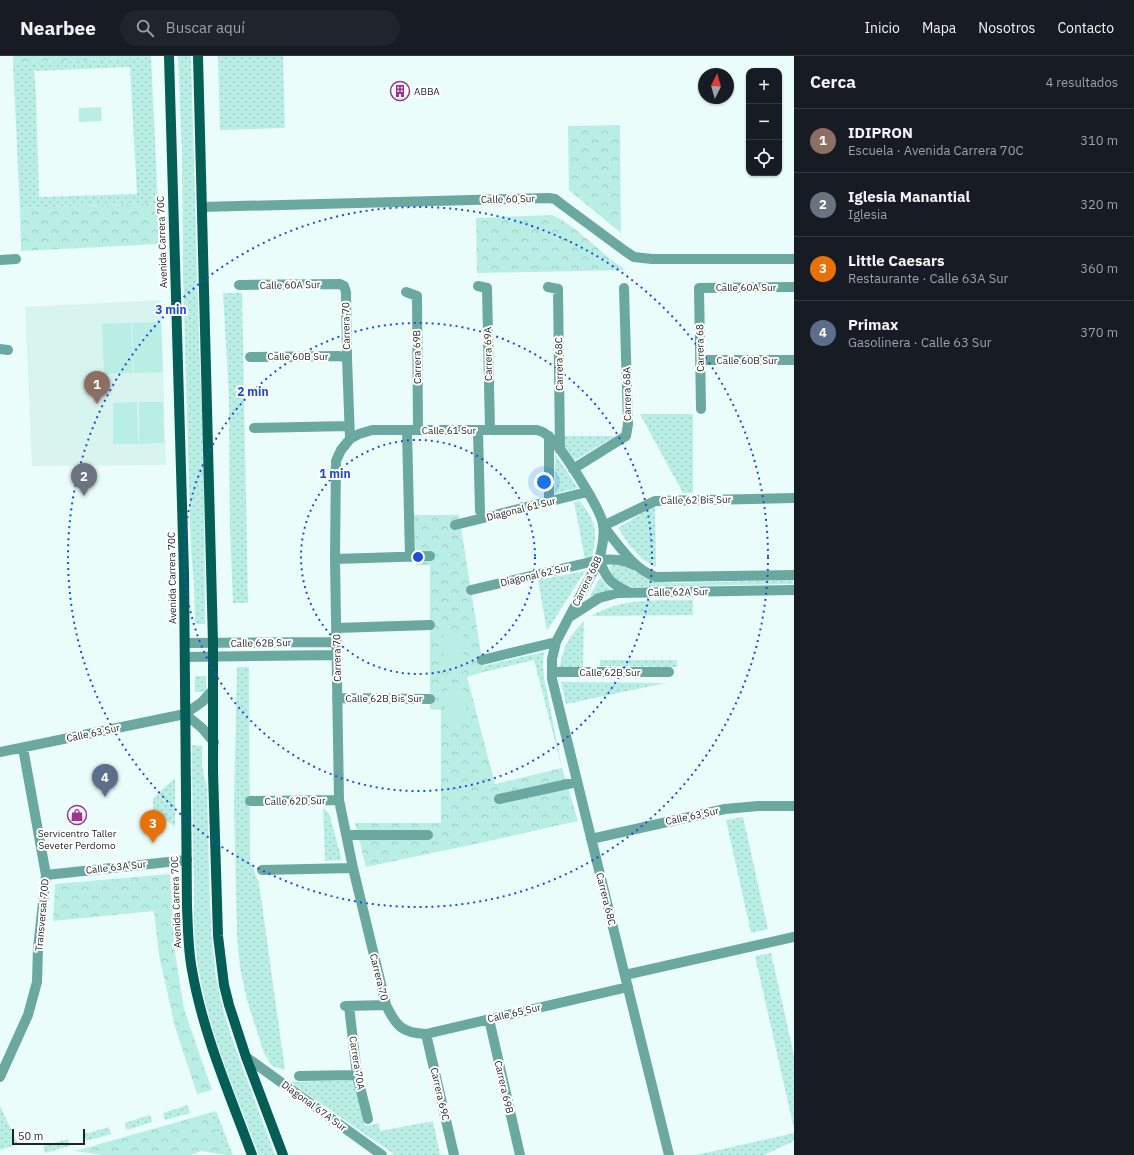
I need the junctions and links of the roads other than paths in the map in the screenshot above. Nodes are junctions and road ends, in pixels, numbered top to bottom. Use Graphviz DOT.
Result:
graph roads {
  1 [pos="169,56"];
  2 [pos="198,56"];
  3 [pos="202,207"];
  4 [pos="794,259"];
  5 [pos="0,260"];
  6 [pos="16,260"];
  7 [pos="340,284"];
  8 [pos="239,285"];
  9 [pos="478,286"];
  10 [pos="548,287"];
  11 [pos="794,287"];
  12 [pos="624,288"];
  13 [pos="699,288"];
  14 [pos="406,292"];
  15 [pos="250,356"];
  16 [pos="347,358"];
  17 [pos="700,360"];
  18 [pos="794,360"];
  19 [pos="701,409"];
  20 [pos="349,426"];
  21 [pos="254,428"];
  22 [pos="407,430"];
  23 [pos="418,430"];
  24 [pos="478,430"];
  25 [pos="490,430"];
  26 [pos="549,436"];
  27 [pos="350,439"];
  28 [pos="560,450"];
  29 [pos="572,469"];
  30 [pos="587,492"];
  31 [pos="794,498"];
  32 [pos="549,501"];
  33 [pos="480,510"];
  34 [pos="455,525"];
  35 [pos="603,526"];
  36 [pos="430,556"];
  37 [pos="410,557"];
  38 [pos="335,559"];
  39 [pos="599,560"];
  40 [pos="635,565"];
  41 [pos="794,575"];
  42 [pos="471,590"];
  43 [pos="794,590"];
  44 [pos="630,592"];
  45 [pos="569,617"];
  46 [pos="430,625"];
  47 [pos="336,628"];
  48 [pos="336,642"];
  49 [pos="556,642"];
  50 [pos="185,643"];
  51 [pos="213,643"];
  52 [pos="336,655"];
  53 [pos="185,657"];
  54 [pos="213,657"];
  55 [pos="482,660"];
  56 [pos="552,672"];
  57 [pos="669,672"];
  58 [pos="213,690"];
  59 [pos="337,698"];
  60 [pos="430,699"];
  61 [pos="185,714"];
  62 [pos="214,742"];
  63 [pos="23,748"];
  64 [pos="0,752"];
  65 [pos="577,782"];
  66 [pos="499,799"];
  67 [pos="339,800"];
  68 [pos="250,801"];
  69 [pos="794,806"];
  70 [pos="346,835"];
  71 [pos="428,835"];
  72 [pos="591,839"];
  73 [pos="187,860"];
  74 [pos="352,868"];
  75 [pos="262,870"];
  76 [pos="46,875"];
  77 [pos="794,937"];
  78 [pos="625,974"];
  79 [pos="628,987"];
  80 [pos="386,1005"];
  81 [pos="489,1019"];
  82 [pos="401,1028"];
  83 [pos="426,1034"];
  84 [pos="246,1057"];
  85 [pos="357,1075"];
  86 [pos="299,1076"];
  87 [pos="0,1077"];
  88 [pos="368,1119"];
  89 [pos="252,1155"];
  90 [pos="283,1155"];
  91 [pos="382,1155"];
  92 [pos="454,1155"];
  93 [pos="520,1155"];
  94 [pos="669,1155"];
  1 -- 50 [label="main road, Avenida Carrera 70C"];
  2 -- 3 [label="main road"];
  3 -- 4 [label="street, Calle 60 Sur"];
  3 -- 51 [label="main road"];
  5 -- 6 [label="street"];
  7 -- 8 [label="street, Calle 60A Sur"];
  7 -- 16 [label="street, Carrera 70"];
  9 -- 25 [label="street, Carrera 69A"];
  10 -- 28 [label="street, Carrera 68C"];
  11 -- 13 [label="street, Calle 60A Sur"];
  12 -- 29 [label="street, Carrera 68A"];
  13 -- 17 [label="street, Carrera 68"];
  14 -- 23 [label="street, Carrera 69B"];
  15 -- 16 [label="street, Calle 60B Sur"];
  16 -- 20 [label="street, Carrera 70"];
  17 -- 18 [label="street, Calle 60B Sur"];
  17 -- 19 [label="street, Carrera 68"];
  20 -- 21 [label="street"];
  20 -- 27 [label="street, Carrera 70"];
  22 -- 23 [label="street, Calle 61 Sur"];
  22 -- 27 [label="street, Calle 61 Sur"];
  22 -- 37 [label="street"];
  23 -- 24 [label="street, Calle 61 Sur"];
  24 -- 25 [label="street, Calle 61 Sur"];
  24 -- 33 [label="street"];
  25 -- 26 [label="street, Calle 61 Sur"];
  26 -- 28 [label="street, Carrera 68B"];
  26 -- 32 [label="street"];
  27 -- 38 [label="street, Carrera 70"];
  28 -- 29 [label="street, Carrera 68B"];
  29 -- 30 [label="street, Carrera 68B"];
  30 -- 32 [label="street, Diagonal 61 Sur"];
  30 -- 35 [label="street, Carrera 68B"];
  31 -- 35 [label="street, Calle 62 Bis Sur"];
  32 -- 34 [label="street, Diagonal 61 Sur"];
  35 -- 39 [label="street, Carrera 68B"];
  35 -- 40 [label="street, Calle 62A Sur"];
  36 -- 37 [label="street"];
  37 -- 38 [label="street"];
  38 -- 47 [label="street, Carrera 70"];
  39 -- 40 [label="street, Diagonal 62 Sur"];
  39 -- 42 [label="street, Diagonal 62 Sur"];
  39 -- 44 [label="street"];
  39 -- 45 [label="street, Carrera 68B"];
  40 -- 41 [label="street, Calle 62A Sur"];
  43 -- 44 [label="street, Calle 62A Sur"];
  44 -- 45 [label="street, Calle 62A Sur"];
  45 -- 49 [label="street, Carrera 68B"];
  46 -- 47 [label="street"];
  47 -- 48 [label="street, Carrera 70"];
  48 -- 51 [label="street, Calle 62B Sur"];
  48 -- 52 [label="street, Carrera 70"];
  49 -- 55 [label="street"];
  49 -- 56 [label="street, Carrera 68C"];
  50 -- 51 [label="street, Calle 62B Sur"];
  50 -- 53 [label="main road, Avenida Carrera 70C"];
  51 -- 54 [label="main road"];
  52 -- 54 [label="street, Calle 62B Sur"];
  52 -- 59 [label="street, Carrera 70"];
  53 -- 54 [label="street, Calle 62B Sur"];
  53 -- 61 [label="main road, Avenida Carrera 70C"];
  54 -- 58 [label="main road"];
  56 -- 57 [label="street, Calle 62B Sur"];
  56 -- 65 [label="street, Carrera 68C"];
  58 -- 61 [label="street, Calle 63 Sur"];
  58 -- 62 [label="main road"];
  59 -- 60 [label="street, Calle 62B Bis Sur"];
  59 -- 67 [label="street, Carrera 70"];
  61 -- 62 [label="street"];
  61 -- 63 [label="street, Calle 63 Sur"];
  61 -- 73 [label="main road, Avenida Carrera 70C"];
  62 -- 84 [label="main road"];
  63 -- 64 [label="street, Calle 63 Sur"];
  63 -- 76 [label="street, Transversal 70D"];
  65 -- 66 [label="street"];
  65 -- 72 [label="street, Carrera 68C"];
  67 -- 68 [label="street, Calle 62D Sur"];
  67 -- 70 [label="street, Carrera 70"];
  69 -- 72 [label="street, Calle 63 Sur"];
  70 -- 71 [label="street"];
  70 -- 74 [label="street, Carrera 70"];
  72 -- 78 [label="street, Carrera 68C"];
  73 -- 76 [label="street, Calle 63A Sur"];
  73 -- 89 [label="main road, Avenida Carrera 70C"];
  74 -- 75 [label="street"];
  74 -- 80 [label="street, Carrera 70"];
  76 -- 87 [label="street, Transversal 70D"];
  77 -- 78 [label="street"];
  78 -- 79 [label="street, Carrera 68C"];
  79 -- 81 [label="street, Calle 65 Sur"];
  79 -- 94 [label="street, Carrera 68C"];
  80 -- 82 [label="street, Carrera 70"];
  80 -- 85 [label="street, Carrera 70A"];
  81 -- 83 [label="street, Calle 65 Sur"];
  81 -- 93 [label="street, Carrera 69B"];
  82 -- 83 [label="street, Calle 65 Sur"];
  83 -- 92 [label="street, Carrera 69C"];
  84 -- 90 [label="main road"];
  84 -- 91 [label="street, Diagonal 67A Sur"];
  85 -- 86 [label="street"];
  85 -- 88 [label="street, Carrera 70A"];
}
